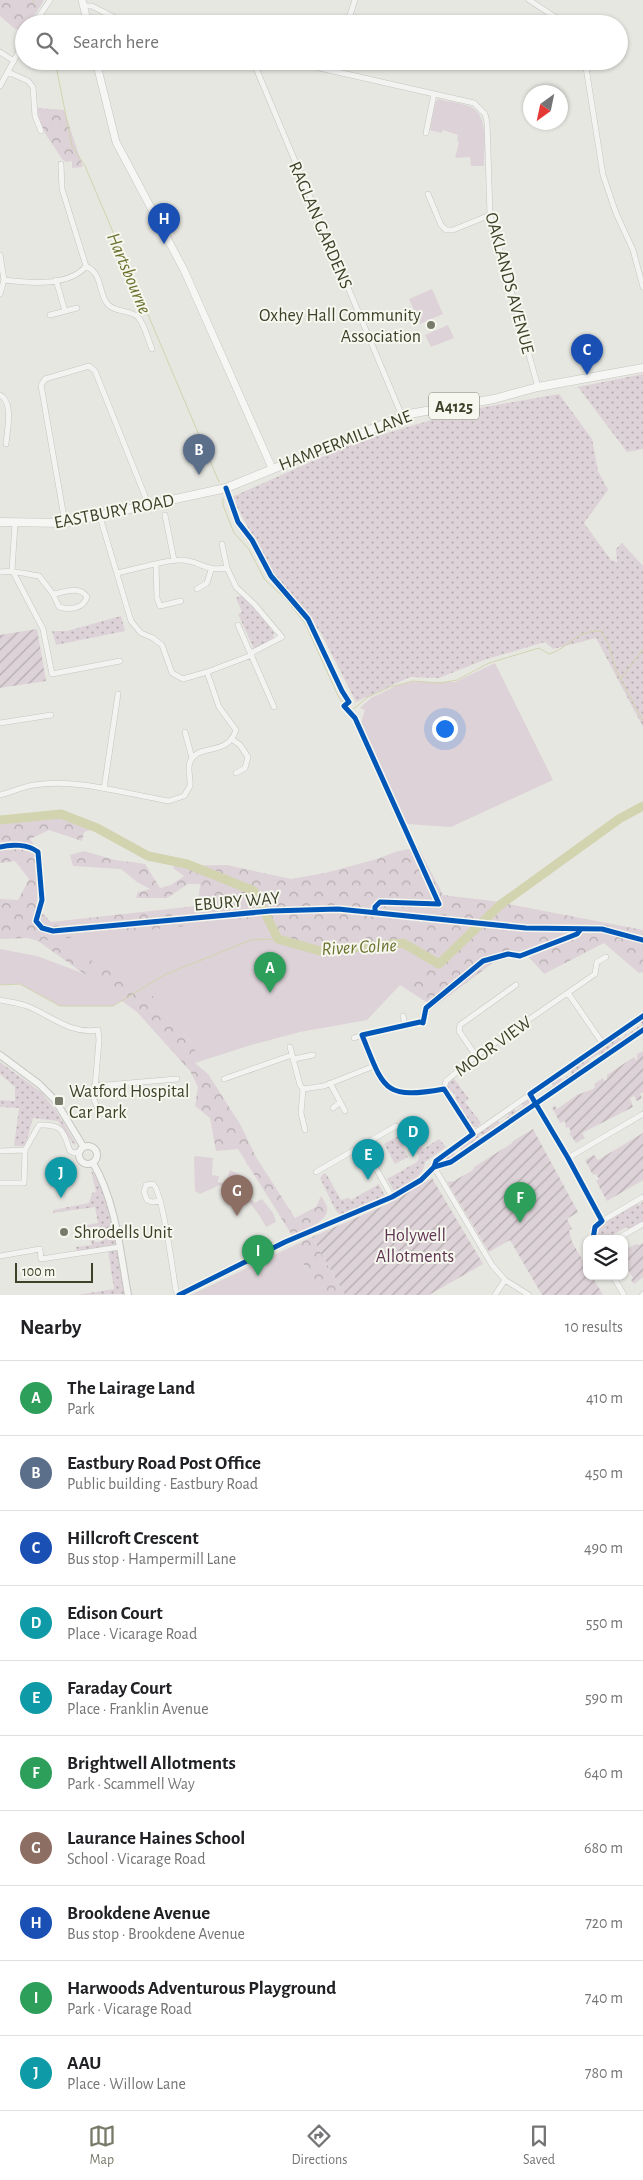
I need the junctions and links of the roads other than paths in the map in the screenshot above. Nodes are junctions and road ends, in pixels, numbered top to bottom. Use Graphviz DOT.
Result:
graph roads {
  1 [pos="50,0"];
  2 [pos="355,0"];
  3 [pos="530,0"];
  4 [pos="83,3"];
  5 [pos="40,15"];
  6 [pos="110,15"];
  7 [pos="350,15"];
  8 [pos="552,15"];
  9 [pos="0,52"];
  10 [pos="14,61"];
  11 [pos="98,70"];
  12 [pos="256,70"];
  13 [pos="328,70"];
  14 [pos="586,70"];
  15 [pos="332,71"];
  16 [pos="8,72"];
  17 [pos="0,86"];
  18 [pos="434,94"];
  19 [pos="41,131"];
  20 [pos="426,133"];
  21 [pos="61,164"];
  22 [pos="428,194"];
  23 [pos="490,216"];
  24 [pos="0,255"];
  25 [pos="86,266"];
  26 [pos="4,280"];
  27 [pos="56,280"];
  28 [pos="643,287"];
  29 [pos="0,294"];
  30 [pos="77,308"];
  31 [pos="65,311"];
  32 [pos="50,315"];
  33 [pos="152,349"];
  34 [pos="643,368"];
  35 [pos="538,387"];
  36 [pos="0,395"];
  37 [pos="402,416"];
  38 [pos="6,444"];
  39 [pos="272,468"];
  40 [pos="226,488"];
  41 [pos="149,506"];
  42 [pos="165,515"];
  43 [pos="100,517"];
  44 [pos="0,522"];
  45 [pos="66,523"];
  46 [pos="15,524"];
  47 [pos="222,544"];
  48 [pos="174,560"];
  49 [pos="156,565"];
  50 [pos="227,568"];
  51 [pos="12,570"];
  52 [pos="211,570"];
  53 [pos="0,572"];
  54 [pos="117,573"];
  55 [pos="197,589"];
  56 [pos="53,594"];
  57 [pos="181,601"];
  58 [pos="238,625"];
  59 [pos="251,654"];
  60 [pos="120,661"];
  61 [pos="207,672"];
  62 [pos="118,694"];
  63 [pos="274,707"];
  64 [pos="51,715"];
  65 [pos="0,723"];
  66 [pos="185,732"];
  67 [pos="233,740"];
  68 [pos="192,758"];
  69 [pos="236,773"];
  70 [pos="104,789"];
  71 [pos="0,795"];
  72 [pos="606,957"];
  73 [pos="516,985"];
  74 [pos="568,994"];
  75 [pos="0,1000"];
  76 [pos="403,1016"];
  77 [pos="643,1016"];
  78 [pos="416,1023"];
  79 [pos="405,1025"];
  80 [pos="643,1030"];
  81 [pos="362,1036"];
  82 [pos="354,1038"];
  83 [pos="603,1044"];
  84 [pos="290,1047"];
  85 [pos="0,1055"];
  86 [pos="313,1055"];
  87 [pos="476,1056"];
  88 [pos="293,1057"];
  89 [pos="374,1066"];
  90 [pos="177,1079"];
  91 [pos="224,1079"];
  92 [pos="330,1083"];
  93 [pos="94,1086"];
  94 [pos="303,1089"];
  95 [pos="444,1090"];
  96 [pos="530,1094"];
  97 [pos="340,1102"];
  98 [pos="536,1105"];
  99 [pos="333,1108"];
  100 [pos="99,1111"];
  101 [pos="346,1111"];
  102 [pos="643,1114"];
  103 [pos="310,1118"];
  104 [pos="303,1120"];
  105 [pos="396,1126"];
  106 [pos="305,1130"];
  107 [pos="473,1134"];
  108 [pos="363,1145"];
  109 [pos="81,1149"];
  110 [pos="0,1150"];
  111 [pos="26,1150"];
  112 [pos="568,1158"];
  113 [pos="93,1163"];
  114 [pos="434,1167"];
  115 [pos="316,1172"];
  116 [pos="0,1183"];
  117 [pos="643,1196"];
  118 [pos="392,1197"];
  119 [pos="160,1201"];
  120 [pos="602,1220"];
  121 [pos="643,1224"];
  122 [pos="593,1235"];
  123 [pos="624,1235"];
  124 [pos="120,1247"];
  125 [pos="0,1256"];
  126 [pos="505,1280"];
  127 [pos="615,1280"];
  128 [pos="128,1295"];
  129 [pos="178,1295"];
  130 [pos="495,1295"];
  131 [pos="529,1295"];
  132 [pos="624,1295"];
  1 -- 5 [label="street"];
  2 -- 7 [label="street"];
  3 -- 8 [label="street"];
  4 -- 6 [label="street"];
  9 -- 10 [label="street"];
  10 -- 16 [label="street"];
  11 -- 39 [label="main road"];
  12 -- 37 [label="street, RAGLAN GARDENS"];
  13 -- 15 [label="street, OAKLANDS AVENUE"];
  14 -- 28 [label="street"];
  15 -- 18 [label="street, OAKLANDS AVENUE"];
  16 -- 17 [label="street"];
  16 -- 19 [label="street"];
  18 -- 20 [label="street"];
  18 -- 23 [label="street, OAKLANDS AVENUE"];
  21 -- 25 [label="street"];
  22 -- 23 [label="street"];
  23 -- 35 [label="street, OAKLANDS AVENUE"];
  24 -- 26 [label="street"];
  25 -- 27 [label="street"];
  25 -- 33 [label="street"];
  26 -- 27 [label="street"];
  26 -- 29 [label="street"];
  27 -- 31 [label="street"];
  30 -- 31 [label="street"];
  31 -- 32 [label="street"];
  34 -- 35 [label="main road, HAMPERMILL LANE / A4125"];
  35 -- 37 [label="main road, HAMPERMILL LANE / A4125"];
  36 -- 38 [label="street"];
  37 -- 39 [label="main road, HAMPERMILL LANE / A4125"];
  39 -- 40 [label="main road, HAMPERMILL LANE / A4125"];
  40 -- 41 [label="main road, EASTBURY ROAD / A4125"];
  41 -- 43 [label="main road, EASTBURY ROAD / A4125"];
  41 -- 45 [label="street"];
  42 -- 48 [label="street"];
  43 -- 45 [label="main road, EASTBURY ROAD / A4125"];
  43 -- 54 [label="street"];
  44 -- 46 [label="main road, EASTBURY ROAD / A4125"];
  45 -- 46 [label="main road, EASTBURY ROAD / A4125"];
  46 -- 51 [label="street"];
  47 -- 50 [label="street"];
  48 -- 49 [label="street"];
  48 -- 52 [label="street"];
  49 -- 54 [label="street"];
  49 -- 57 [label="street"];
  50 -- 52 [label="street"];
  50 -- 59 [label="street"];
  51 -- 53 [label="street"];
  51 -- 56 [label="street"];
  51 -- 60 [label="street"];
  52 -- 55 [label="street"];
  54 -- 61 [label="street"];
  56 -- 56 [label="street"];
  58 -- 59 [label="street"];
  59 -- 61 [label="street"];
  59 -- 63 [label="street"];
  61 -- 67 [label="street"];
  62 -- 70 [label="street"];
  64 -- 65 [label="street"];
  66 -- 68 [label="street"];
  67 -- 68 [label="street"];
  67 -- 69 [label="street"];
  68 -- 70 [label="street"];
  70 -- 71 [label="street"];
  72 -- 74 [label="street, MOOR VIEW"];
  73 -- 87 [label="street"];
  74 -- 83 [label="street"];
  74 -- 87 [label="street, MOOR VIEW"];
  75 -- 93 [label="street"];
  76 -- 79 [label="street"];
  77 -- 83 [label="street"];
  78 -- 79 [label="street"];
  79 -- 81 [label="street"];
  80 -- 98 [label="street"];
  81 -- 82 [label="street"];
  81 -- 89 [label="street"];
  83 -- 96 [label="street"];
  84 -- 88 [label="street"];
  85 -- 109 [label="street"];
  86 -- 88 [label="street"];
  87 -- 95 [label="street, MOOR VIEW"];
  88 -- 91 [label="street"];
  88 -- 94 [label="street"];
  89 -- 92 [label="street"];
  89 -- 95 [label="street"];
  90 -- 93 [label="street"];
  92 -- 94 [label="street"];
  92 -- 97 [label="street"];
  93 -- 100 [label="street"];
  94 -- 104 [label="street"];
  95 -- 107 [label="street, MOOR VIEW"];
  96 -- 98 [label="street"];
  96 -- 107 [label="street"];
  97 -- 99 [label="street"];
  97 -- 101 [label="street"];
  98 -- 112 [label="street"];
  98 -- 114 [label="street"];
  102 -- 112 [label="street"];
  103 -- 104 [label="street"];
  104 -- 106 [label="street"];
  105 -- 108 [label="street"];
  107 -- 114 [label="street"];
  108 -- 115 [label="street"];
  108 -- 118 [label="street"];
  109 -- 111 [label="street"];
  109 -- 113 [label="street"];
  109 -- 113 [label="street"];
  110 -- 111 [label="street"];
  111 -- 116 [label="street"];
  112 -- 120 [label="street"];
  113 -- 124 [label="street"];
  114 -- 118 [label="street"];
  114 -- 126 [label="street"];
  117 -- 120 [label="street"];
  118 -- 129 [label="street"];
  119 -- 129 [label="street"];
  120 -- 122 [label="street"];
  121 -- 123 [label="street"];
  124 -- 125 [label="street"];
  124 -- 128 [label="street"];
  126 -- 130 [label="street"];
  126 -- 131 [label="street"];
  127 -- 132 [label="street"];
}
